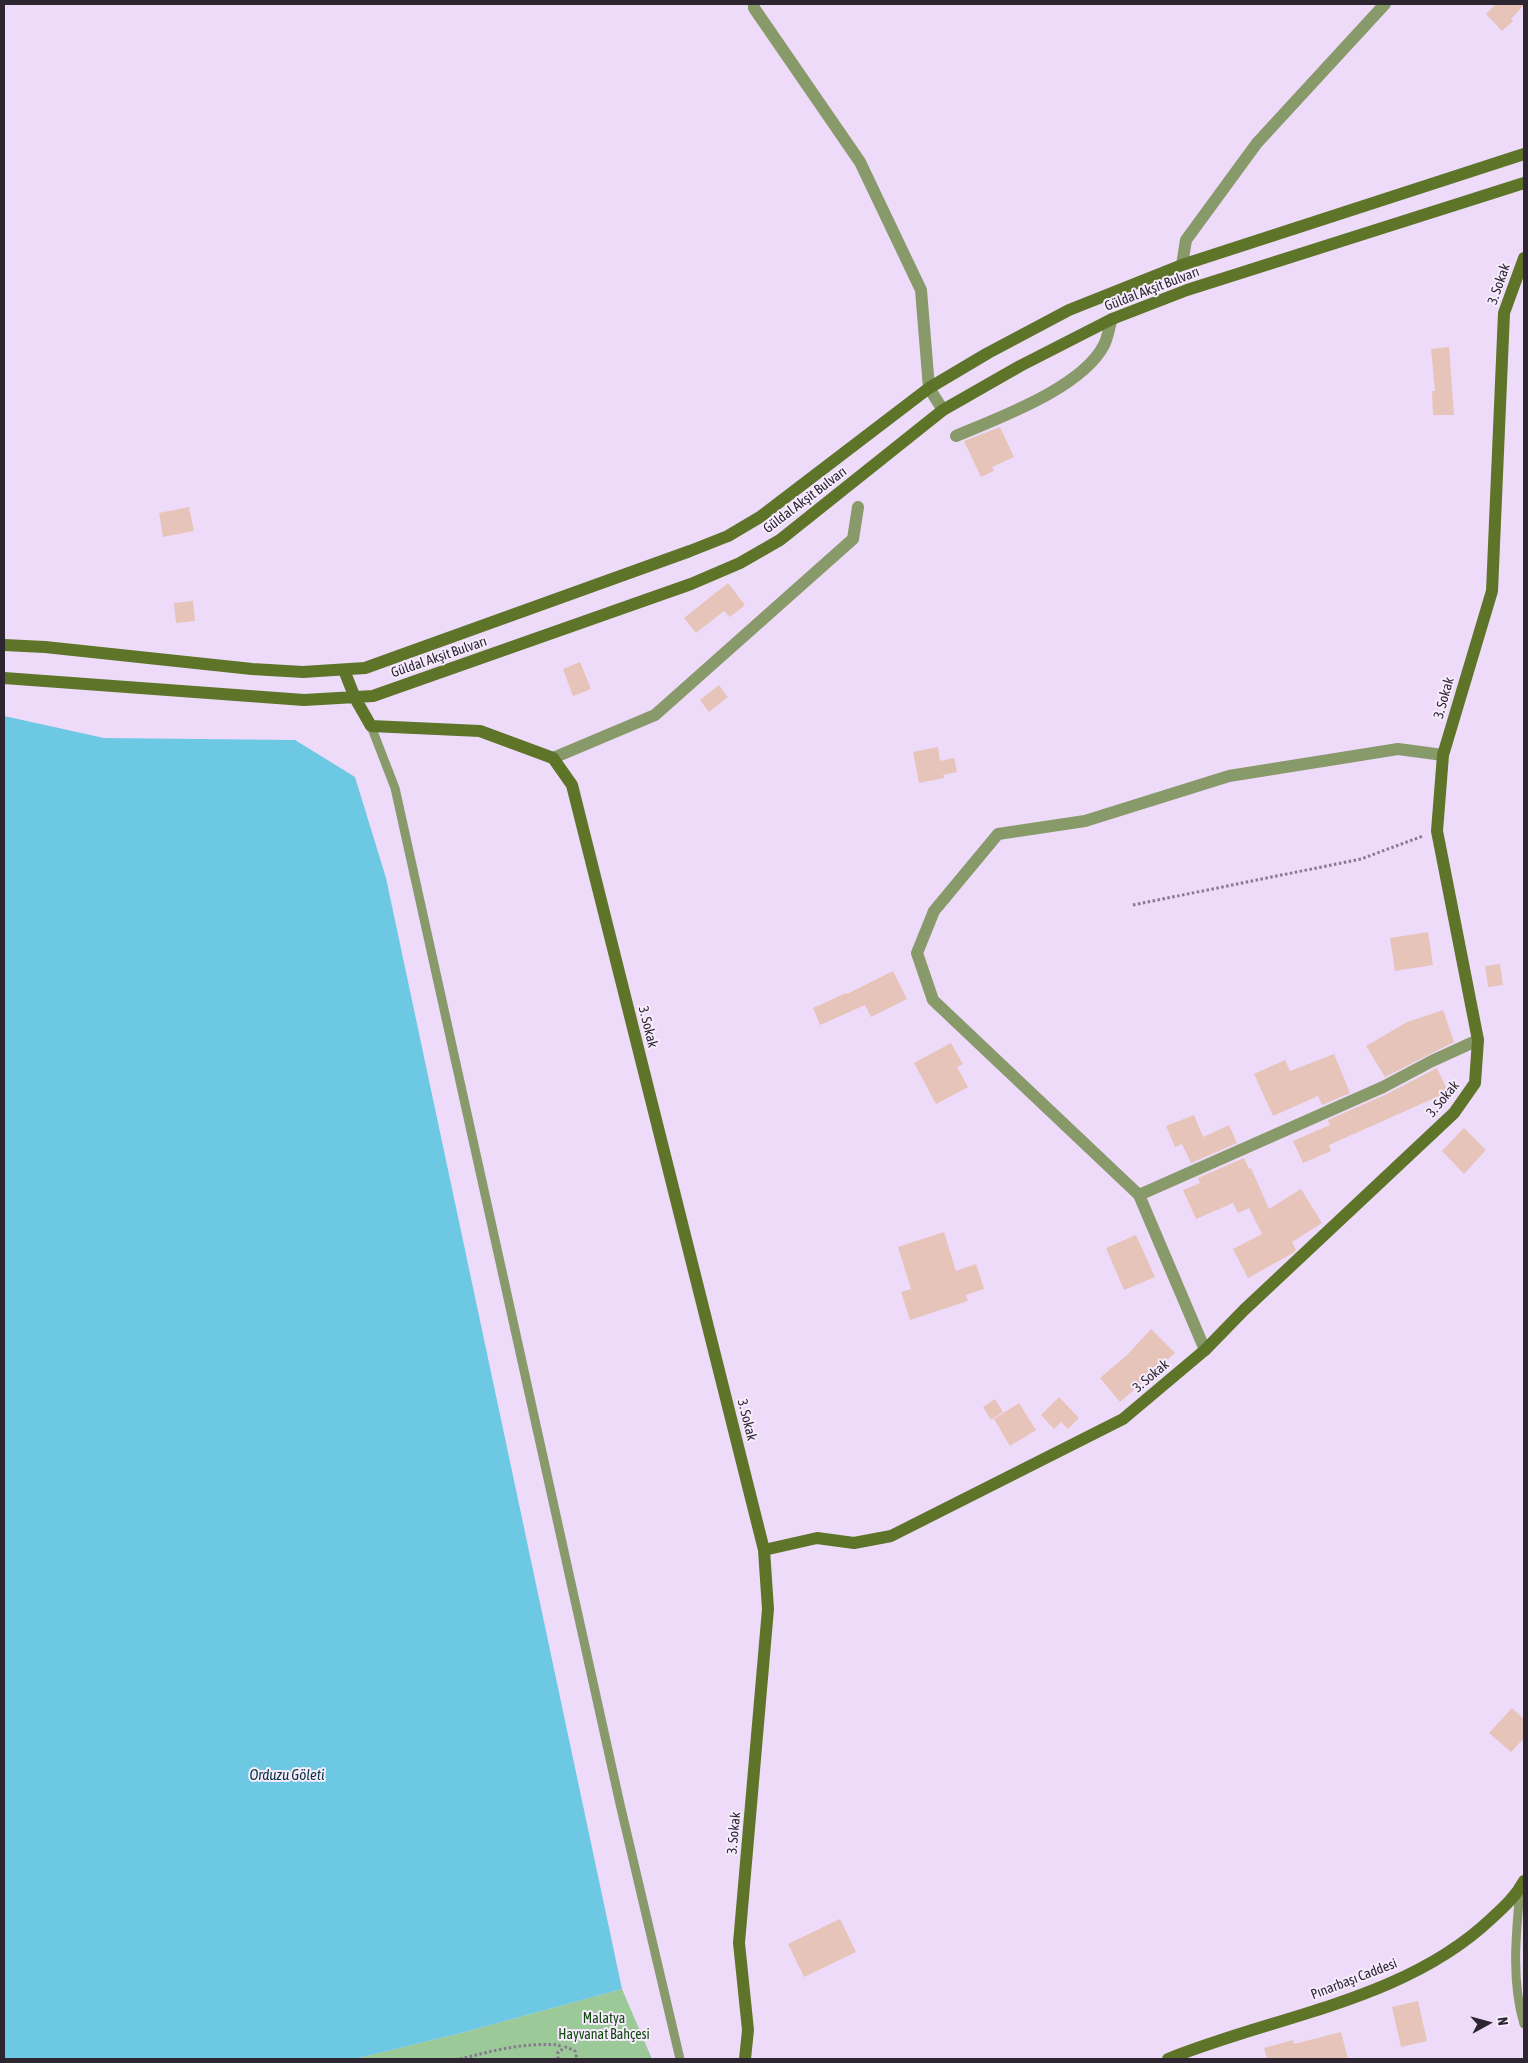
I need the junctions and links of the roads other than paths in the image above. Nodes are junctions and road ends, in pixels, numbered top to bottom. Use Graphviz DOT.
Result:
graph roads {
  1 [pos="754,4"];
  2 [pos="1385,4"];
  3 [pos="1524,154"];
  4 [pos="1524,182"];
  5 [pos="1524,258"];
  6 [pos="1182,265"];
  7 [pos="1112,319"];
  8 [pos="929,388"];
  9 [pos="943,410"];
  10 [pos="956,436"];
  11 [pos="858,507"];
  12 [pos="4,645"];
  13 [pos="344,670"];
  14 [pos="4,678"];
  15 [pos="355,698"];
  16 [pos="371,726"];
  17 [pos="1443,755"];
  18 [pos="553,758"];
  19 [pos="1478,1040"];
  20 [pos="1139,1195"];
  21 [pos="1204,1350"];
  22 [pos="764,1550"];
  23 [pos="1522,1886"];
  24 [pos="1524,2024"];
  25 [pos="680,2059"];
  26 [pos="745,2059"];
  27 [pos="1168,2059"];
  1 -- 8 [label="street"];
  2 -- 6 [label="street"];
  3 -- 6 [label="street, Güldal Akşit Bulvarı"];
  4 -- 7 [label="street, Güldal Akşit Bulvarı"];
  5 -- 17 [label="street, 3. Sokak"];
  6 -- 8 [label="street, Güldal Akşit Bulvarı"];
  7 -- 9 [label="street, Güldal Akşit Bulvarı"];
  7 -- 10 [label="street"];
  8 -- 9 [label="street"];
  8 -- 13 [label="street, Güldal Akşit Bulvarı"];
  9 -- 15 [label="street, Güldal Akşit Bulvarı"];
  11 -- 18 [label="street"];
  12 -- 13 [label="street, Güldal Akşit Bulvarı"];
  13 -- 15 [label="street"];
  14 -- 15 [label="street, Güldal Akşit Bulvarı"];
  15 -- 16 [label="street"];
  16 -- 18 [label="street"];
  16 -- 25 [label="lane"];
  17 -- 19 [label="street, 3. Sokak"];
  17 -- 20 [label="street"];
  18 -- 22 [label="street, 3. Sokak"];
  19 -- 20 [label="street"];
  19 -- 21 [label="street, 3. Sokak"];
  20 -- 21 [label="street"];
  21 -- 22 [label="street, 3. Sokak"];
  22 -- 26 [label="street, 3. Sokak"];
  23 -- 24 [label="lane"];
  23 -- 27 [label="street, Pınarbaşı Caddesi"];
}
